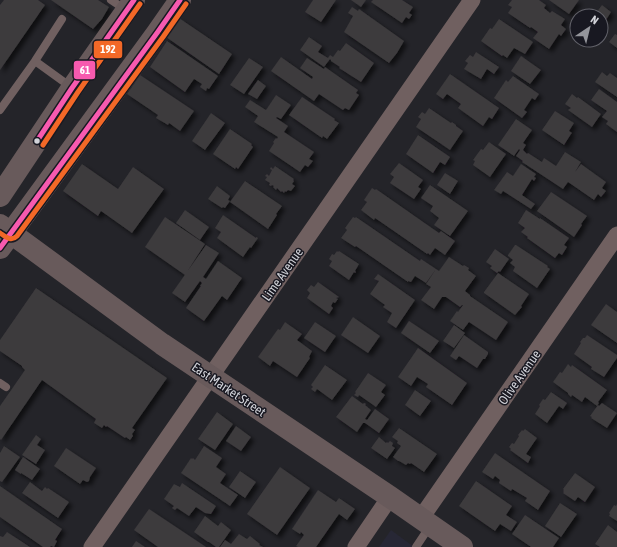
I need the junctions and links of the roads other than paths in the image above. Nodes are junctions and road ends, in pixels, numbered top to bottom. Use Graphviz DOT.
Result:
graph roads {
  1 [pos="180,0"];
  2 [pos="472,0"];
  3 [pos="124,3"];
  4 [pos="62,19"];
  5 [pos="35,61"];
  6 [pos="72,88"];
  7 [pos="0,110"];
  8 [pos="0,196"];
  9 [pos="4,235"];
  10 [pos="617,235"];
  11 [pos="210,376"];
  12 [pos="390,497"];
  13 [pos="426,522"];
  14 [pos="92,547"];
  15 [pos="356,547"];
  16 [pos="416,547"];
  17 [pos="462,547"];
  1 -- 9 [label="street"];
  2 -- 11 [label="street, Lime Avenue"];
  3 -- 6 [label="street"];
  4 -- 5 [label="lane"];
  5 -- 6 [label="lane"];
  5 -- 7 [label="lane"];
  6 -- 8 [label="street"];
  9 -- 11 [label="street, East Market Street"];
  10 -- 13 [label="street, Olive Avenue"];
  11 -- 12 [label="street, East Market Street"];
  11 -- 14 [label="street, Lime Avenue"];
  12 -- 13 [label="street, East Market Street"];
  12 -- 15 [label="street"];
  13 -- 16 [label="lane"];
  13 -- 17 [label="street, East Market Street"];
}
